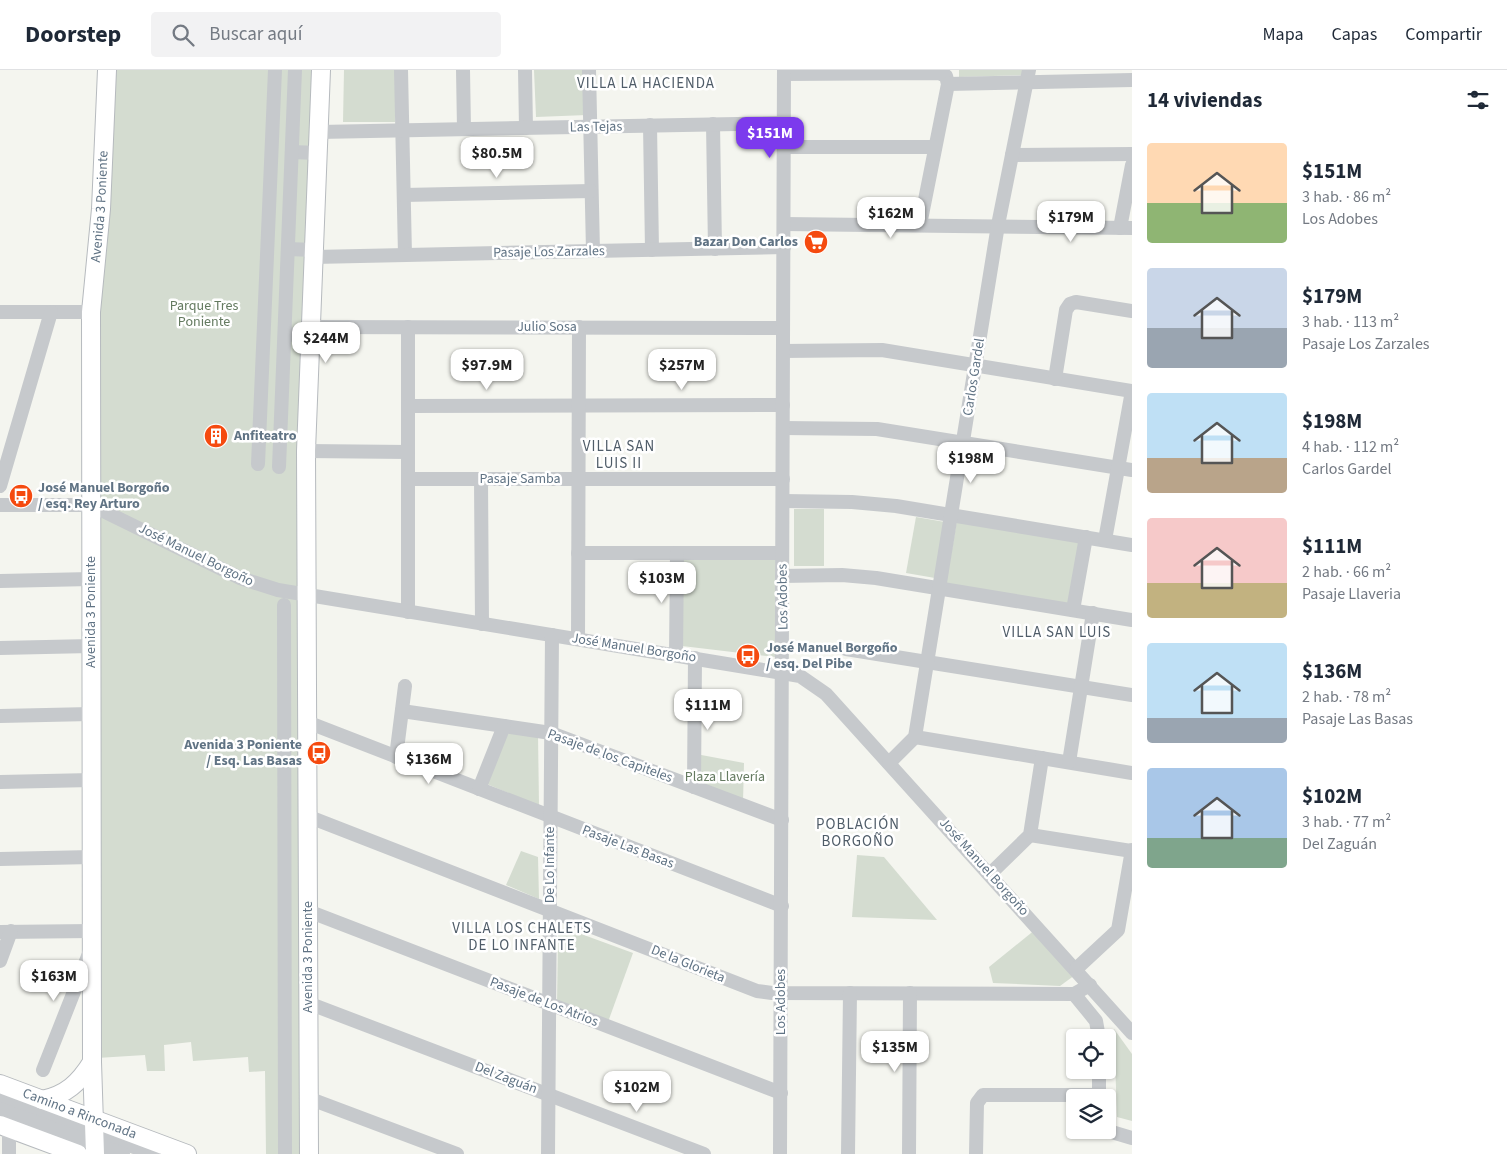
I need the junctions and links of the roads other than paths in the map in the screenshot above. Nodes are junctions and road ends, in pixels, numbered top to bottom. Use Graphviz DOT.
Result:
graph roads {
  1 [pos="107,70"];
  2 [pos="275,70"];
  3 [pos="295,70"];
  4 [pos="321,70"];
  5 [pos="401,70"];
  6 [pos="463,70"];
  7 [pos="525,70"];
  8 [pos="589,70"];
  9 [pos="784,72"];
  10 [pos="866,72"];
  11 [pos="1028,76"];
  12 [pos="1132,80"];
  13 [pos="948,84"];
  14 [pos="784,122"];
  15 [pos="713,124"];
  16 [pos="650,125"];
  17 [pos="590,127"];
  18 [pos="526,128"];
  19 [pos="464,129"];
  20 [pos="402,131"];
  21 [pos="319,132"];
  22 [pos="784,147"];
  23 [pos="936,147"];
  24 [pos="292,152"];
  25 [pos="318,154"];
  26 [pos="1132,154"];
  27 [pos="1012,155"];
  28 [pos="1132,165"];
  29 [pos="592,191"];
  30 [pos="404,195"];
  31 [pos="784,224"];
  32 [pos="920,225"];
  33 [pos="998,226"];
  34 [pos="1126,228"];
  35 [pos="784,248"];
  36 [pos="288,249"];
  37 [pos="715,249"];
  38 [pos="652,250"];
  39 [pos="593,251"];
  40 [pos="314,254"];
  41 [pos="405,255"];
  42 [pos="1132,311"];
  43 [pos="0,312"];
  44 [pos="51,312"];
  45 [pos="91,312"];
  46 [pos="408,327"];
  47 [pos="579,327"];
  48 [pos="783,328"];
  49 [pos="311,331"];
  50 [pos="285,334"];
  51 [pos="783,351"];
  52 [pos="976,366"];
  53 [pos="1055,378"];
  54 [pos="1132,391"];
  55 [pos="579,405"];
  56 [pos="783,405"];
  57 [pos="408,406"];
  58 [pos="783,428"];
  59 [pos="963,441"];
  60 [pos="306,451"];
  61 [pos="408,452"];
  62 [pos="258,464"];
  63 [pos="279,467"];
  64 [pos="1125,468"];
  65 [pos="408,479"];
  66 [pos="481,479"];
  67 [pos="579,479"];
  68 [pos="783,479"];
  69 [pos="0,486"];
  70 [pos="782,501"];
  71 [pos="0,505"];
  72 [pos="91,505"];
  73 [pos="951,515"];
  74 [pos="1086,537"];
  75 [pos="1105,540"];
  76 [pos="1132,545"];
  77 [pos="578,553"];
  78 [pos="677,553"];
  79 [pos="782,553"];
  80 [pos="782,576"];
  81 [pos="91,580"];
  82 [pos="0,582"];
  83 [pos="939,588"];
  84 [pos="307,595"];
  85 [pos="284,605"];
  86 [pos="1073,610"];
  87 [pos="408,612"];
  88 [pos="1093,614"];
  89 [pos="1132,620"];
  90 [pos="482,624"];
  91 [pos="552,635"];
  92 [pos="578,639"];
  93 [pos="91,646"];
  94 [pos="0,648"];
  95 [pos="846,648"];
  96 [pos="676,655"];
  97 [pos="695,658"];
  98 [pos="927,662"];
  99 [pos="783,671"];
  100 [pos="405,686"];
  101 [pos="1081,687"];
  102 [pos="1132,695"];
  103 [pos="402,711"];
  104 [pos="92,714"];
  105 [pos="0,716"];
  106 [pos="307,722"];
  107 [pos="504,726"];
  108 [pos="551,733"];
  109 [pos="915,737"];
  110 [pos="396,757"];
  111 [pos="1042,758"];
  112 [pos="1068,762"];
  113 [pos="889,763"];
  114 [pos="1132,773"];
  115 [pos="92,780"];
  116 [pos="0,782"];
  117 [pos="694,786"];
  118 [pos="479,789"];
  119 [pos="307,816"];
  120 [pos="551,817"];
  121 [pos="782,820"];
  122 [pos="1030,835"];
  123 [pos="1132,850"];
  124 [pos="92,857"];
  125 [pos="0,859"];
  126 [pos="990,874"];
  127 [pos="782,906"];
  128 [pos="550,909"];
  129 [pos="308,911"];
  130 [pos="1125,931"];
  131 [pos="6,932"];
  132 [pos="92,938"];
  133 [pos="0,961"];
  134 [pos="1076,969"];
  135 [pos="1090,985"];
  136 [pos="781,992"];
  137 [pos="850,993"];
  138 [pos="910,993"];
  139 [pos="1074,994"];
  140 [pos="308,1003"];
  141 [pos="549,1004"];
  142 [pos="1097,1029"];
  143 [pos="1132,1033"];
  144 [pos="92,1062"];
  145 [pos="43,1070"];
  146 [pos="0,1084"];
  147 [pos="780,1093"];
  148 [pos="549,1094"];
  149 [pos="1066,1095"];
  150 [pos="0,1097"];
  151 [pos="308,1098"];
  152 [pos="42,1100"];
  153 [pos="0,1109"];
  154 [pos="5,1127"];
  155 [pos="1116,1133"];
  156 [pos="137,1136"];
  157 [pos="94,1137"];
  158 [pos="1132,1138"];
  159 [pos="9,1154"];
  160 [pos="78,1154"];
  161 [pos="123,1154"];
  162 [pos="153,1154"];
  163 [pos="177,1154"];
  164 [pos="187,1154"];
  165 [pos="284,1154"];
  166 [pos="309,1154"];
  167 [pos="457,1154"];
  168 [pos="548,1154"];
  169 [pos="704,1154"];
  170 [pos="780,1154"];
  171 [pos="848,1154"];
  172 [pos="909,1154"];
  173 [pos="976,1154"];
  1 -- 45 [label="main road, Avenida 3 Poniente"];
  2 -- 62 [label="street"];
  3 -- 24 [label="street"];
  4 -- 21 [label="main road, Avenida 3 Poniente"];
  5 -- 20 [label="street"];
  6 -- 19 [label="street"];
  7 -- 18 [label="street"];
  8 -- 17 [label="street"];
  9 -- 10 [label="street"];
  9 -- 14 [label="street, Los Adobes"];
  10 -- 13 [label="street"];
  11 -- 12 [label="street"];
  11 -- 13 [label="street"];
  11 -- 27 [label="street, Carlos Gardel"];
  13 -- 23 [label="street"];
  14 -- 15 [label="street, Las Tejas"];
  14 -- 22 [label="street, Los Adobes"];
  15 -- 16 [label="street, Las Tejas"];
  15 -- 37 [label="street"];
  16 -- 17 [label="street, Las Tejas"];
  16 -- 38 [label="street"];
  17 -- 18 [label="street, Las Tejas"];
  17 -- 29 [label="street"];
  18 -- 19 [label="street, Las Tejas"];
  19 -- 20 [label="street, Las Tejas"];
  20 -- 21 [label="street, Las Tejas"];
  20 -- 30 [label="street"];
  21 -- 25 [label="main road, Avenida 3 Poniente"];
  22 -- 23 [label="street"];
  22 -- 31 [label="street, Los Adobes"];
  23 -- 32 [label="street"];
  24 -- 25 [label="street"];
  24 -- 36 [label="street"];
  25 -- 40 [label="main road, Avenida 3 Poniente"];
  26 -- 27 [label="street"];
  27 -- 33 [label="street, Carlos Gardel"];
  28 -- 34 [label="street"];
  29 -- 30 [label="street"];
  29 -- 39 [label="street"];
  30 -- 41 [label="street"];
  31 -- 32 [label="street"];
  31 -- 35 [label="street, Los Adobes"];
  32 -- 33 [label="street"];
  33 -- 34 [label="street"];
  33 -- 52 [label="street, Carlos Gardel"];
  35 -- 37 [label="street, Pasaje Los Zarzales"];
  35 -- 48 [label="street, Los Adobes"];
  36 -- 40 [label="street, Pasaje Los Zarzales"];
  36 -- 50 [label="street"];
  37 -- 38 [label="street, Pasaje Los Zarzales"];
  38 -- 39 [label="street, Pasaje Los Zarzales"];
  39 -- 41 [label="street, Pasaje Los Zarzales"];
  40 -- 41 [label="street, Pasaje Los Zarzales"];
  40 -- 49 [label="main road, Avenida 3 Poniente"];
  42 -- 53 [label="street"];
  43 -- 44 [label="street"];
  44 -- 45 [label="street"];
  44 -- 69 [label="street"];
  45 -- 72 [label="main road, Avenida 3 Poniente"];
  46 -- 47 [label="street, Julio Sosa"];
  46 -- 49 [label="street, Julio Sosa"];
  46 -- 57 [label="street"];
  47 -- 48 [label="street, Julio Sosa"];
  47 -- 55 [label="street"];
  48 -- 51 [label="street, Los Adobes"];
  49 -- 50 [label="street, Julio Sosa"];
  49 -- 60 [label="main road, Avenida 3 Poniente"];
  50 -- 63 [label="street"];
  51 -- 52 [label="street"];
  51 -- 56 [label="street, Los Adobes"];
  52 -- 53 [label="street"];
  52 -- 59 [label="street, Carlos Gardel"];
  53 -- 54 [label="street"];
  54 -- 64 [label="street"];
  55 -- 56 [label="street"];
  55 -- 57 [label="street"];
  55 -- 67 [label="street"];
  56 -- 58 [label="street, Los Adobes"];
  57 -- 61 [label="street"];
  58 -- 59 [label="street"];
  58 -- 68 [label="street, Los Adobes"];
  59 -- 64 [label="street"];
  59 -- 73 [label="street, Carlos Gardel"];
  60 -- 61 [label="street"];
  60 -- 84 [label="main road, Avenida 3 Poniente"];
  61 -- 65 [label="street"];
  64 -- 75 [label="street"];
  65 -- 66 [label="street, Pasaje Samba"];
  65 -- 87 [label="street"];
  66 -- 67 [label="street, Pasaje Samba"];
  66 -- 90 [label="street"];
  67 -- 68 [label="street, Pasaje Samba"];
  67 -- 77 [label="street"];
  68 -- 70 [label="street, Los Adobes"];
  70 -- 73 [label="street"];
  70 -- 79 [label="street, Los Adobes"];
  71 -- 72 [label="street, José Manuel Borgoño"];
  72 -- 81 [label="main road, Avenida 3 Poniente"];
  72 -- 84 [label="street, José Manuel Borgoño"];
  73 -- 74 [label="street"];
  73 -- 83 [label="street, Carlos Gardel"];
  74 -- 75 [label="street"];
  74 -- 86 [label="street"];
  75 -- 76 [label="street"];
  77 -- 78 [label="street"];
  77 -- 92 [label="street"];
  78 -- 79 [label="street"];
  78 -- 96 [label="street"];
  79 -- 80 [label="street, Los Adobes"];
  80 -- 83 [label="street"];
  80 -- 99 [label="street, Los Adobes"];
  81 -- 82 [label="street"];
  81 -- 93 [label="main road, Avenida 3 Poniente"];
  83 -- 86 [label="street"];
  83 -- 98 [label="street, Carlos Gardel"];
  84 -- 87 [label="street, José Manuel Borgoño"];
  84 -- 106 [label="main road, Avenida 3 Poniente"];
  85 -- 165 [label="street"];
  86 -- 88 [label="street"];
  87 -- 90 [label="street, José Manuel Borgoño"];
  88 -- 89 [label="street"];
  88 -- 101 [label="street"];
  90 -- 91 [label="street, José Manuel Borgoño"];
  91 -- 92 [label="street, José Manuel Borgoño"];
  91 -- 108 [label="street, De Lo Infante"];
  92 -- 96 [label="street, José Manuel Borgoño"];
  93 -- 94 [label="street"];
  93 -- 104 [label="main road, Avenida 3 Poniente"];
  95 -- 98 [label="street"];
  96 -- 97 [label="street, José Manuel Borgoño"];
  97 -- 99 [label="street, José Manuel Borgoño"];
  97 -- 117 [label="street"];
  98 -- 101 [label="street"];
  98 -- 109 [label="street, Carlos Gardel"];
  99 -- 113 [label="street, José Manuel Borgoño"];
  99 -- 121 [label="street, Los Adobes"];
  100 -- 103 [label="street"];
  101 -- 102 [label="street"];
  101 -- 112 [label="street"];
  103 -- 107 [label="street, Pasaje de los Capiteles"];
  103 -- 110 [label="street"];
  104 -- 105 [label="street"];
  104 -- 115 [label="main road, Avenida 3 Poniente"];
  106 -- 110 [label="street, Pasaje Las Basas"];
  106 -- 119 [label="main road, Avenida 3 Poniente"];
  107 -- 108 [label="street, Pasaje de los Capiteles"];
  107 -- 118 [label="street"];
  108 -- 117 [label="street, Pasaje de los Capiteles"];
  108 -- 120 [label="street, De Lo Infante"];
  109 -- 111 [label="street"];
  109 -- 113 [label="street"];
  110 -- 118 [label="street, Pasaje Las Basas"];
  111 -- 112 [label="street"];
  111 -- 122 [label="street"];
  112 -- 114 [label="street"];
  113 -- 126 [label="street, José Manuel Borgoño"];
  115 -- 116 [label="street"];
  115 -- 124 [label="main road, Avenida 3 Poniente"];
  117 -- 121 [label="street, Pasaje de los Capiteles"];
  118 -- 120 [label="street, Pasaje Las Basas"];
  119 -- 128 [label="street, De la Glorieta"];
  119 -- 129 [label="main road, Avenida 3 Poniente"];
  120 -- 127 [label="street, Pasaje Las Basas"];
  120 -- 128 [label="street, De Lo Infante"];
  121 -- 127 [label="street, Los Adobes"];
  122 -- 123 [label="street"];
  122 -- 126 [label="street"];
  123 -- 130 [label="street"];
  124 -- 125 [label="street"];
  124 -- 132 [label="main road, Avenida 3 Poniente"];
  126 -- 134 [label="street, José Manuel Borgoño"];
  127 -- 136 [label="street, Los Adobes"];
  128 -- 136 [label="street, De la Glorieta"];
  128 -- 141 [label="street, De Lo Infante"];
  129 -- 140 [label="main road, Avenida 3 Poniente"];
  129 -- 141 [label="street, Pasaje de Los Atrios"];
  130 -- 134 [label="street"];
  131 -- 132 [label="street"];
  131 -- 133 [label="street"];
  132 -- 144 [label="main road, Avenida 3 Poniente"];
  132 -- 145 [label="street"];
  134 -- 135 [label="street, José Manuel Borgoño"];
  135 -- 139 [label="street, De la Glorieta"];
  135 -- 143 [label="street, José Manuel Borgoño"];
  136 -- 137 [label="street, De la Glorieta"];
  136 -- 147 [label="street, Los Adobes"];
  137 -- 138 [label="street, De la Glorieta"];
  137 -- 171 [label="street"];
  138 -- 139 [label="street, De la Glorieta"];
  138 -- 172 [label="street"];
  139 -- 142 [label="street"];
  140 -- 148 [label="street, Del Zaguán"];
  140 -- 151 [label="main road, Avenida 3 Poniente"];
  141 -- 147 [label="street, Pasaje de Los Atrios"];
  141 -- 148 [label="street, De Lo Infante"];
  144 -- 152 [label="main road"];
  144 -- 157 [label="main road, Avenida 3 Poniente"];
  146 -- 152 [label="main road, Camino a Rinconada"];
  147 -- 170 [label="street, Los Adobes"];
  148 -- 168 [label="street, De Lo Infante"];
  148 -- 169 [label="street, Del Zaguán"];
  149 -- 173 [label="street"];
  150 -- 157 [label="street"];
  151 -- 166 [label="main road, Avenida 3 Poniente"];
  151 -- 167 [label="street"];
  152 -- 157 [label="main road, Camino a Rinconada"];
  153 -- 157 [label="street"];
  154 -- 159 [label="street"];
  154 -- 160 [label="main road"];
  155 -- 158 [label="street"];
  156 -- 157 [label="main road, Camino a Rinconada"];
  156 -- 163 [label="street"];
  156 -- 164 [label="main road, Camino a Rinconada"];
  157 -- 161 [label="street"];
  157 -- 162 [label="street"];
}
